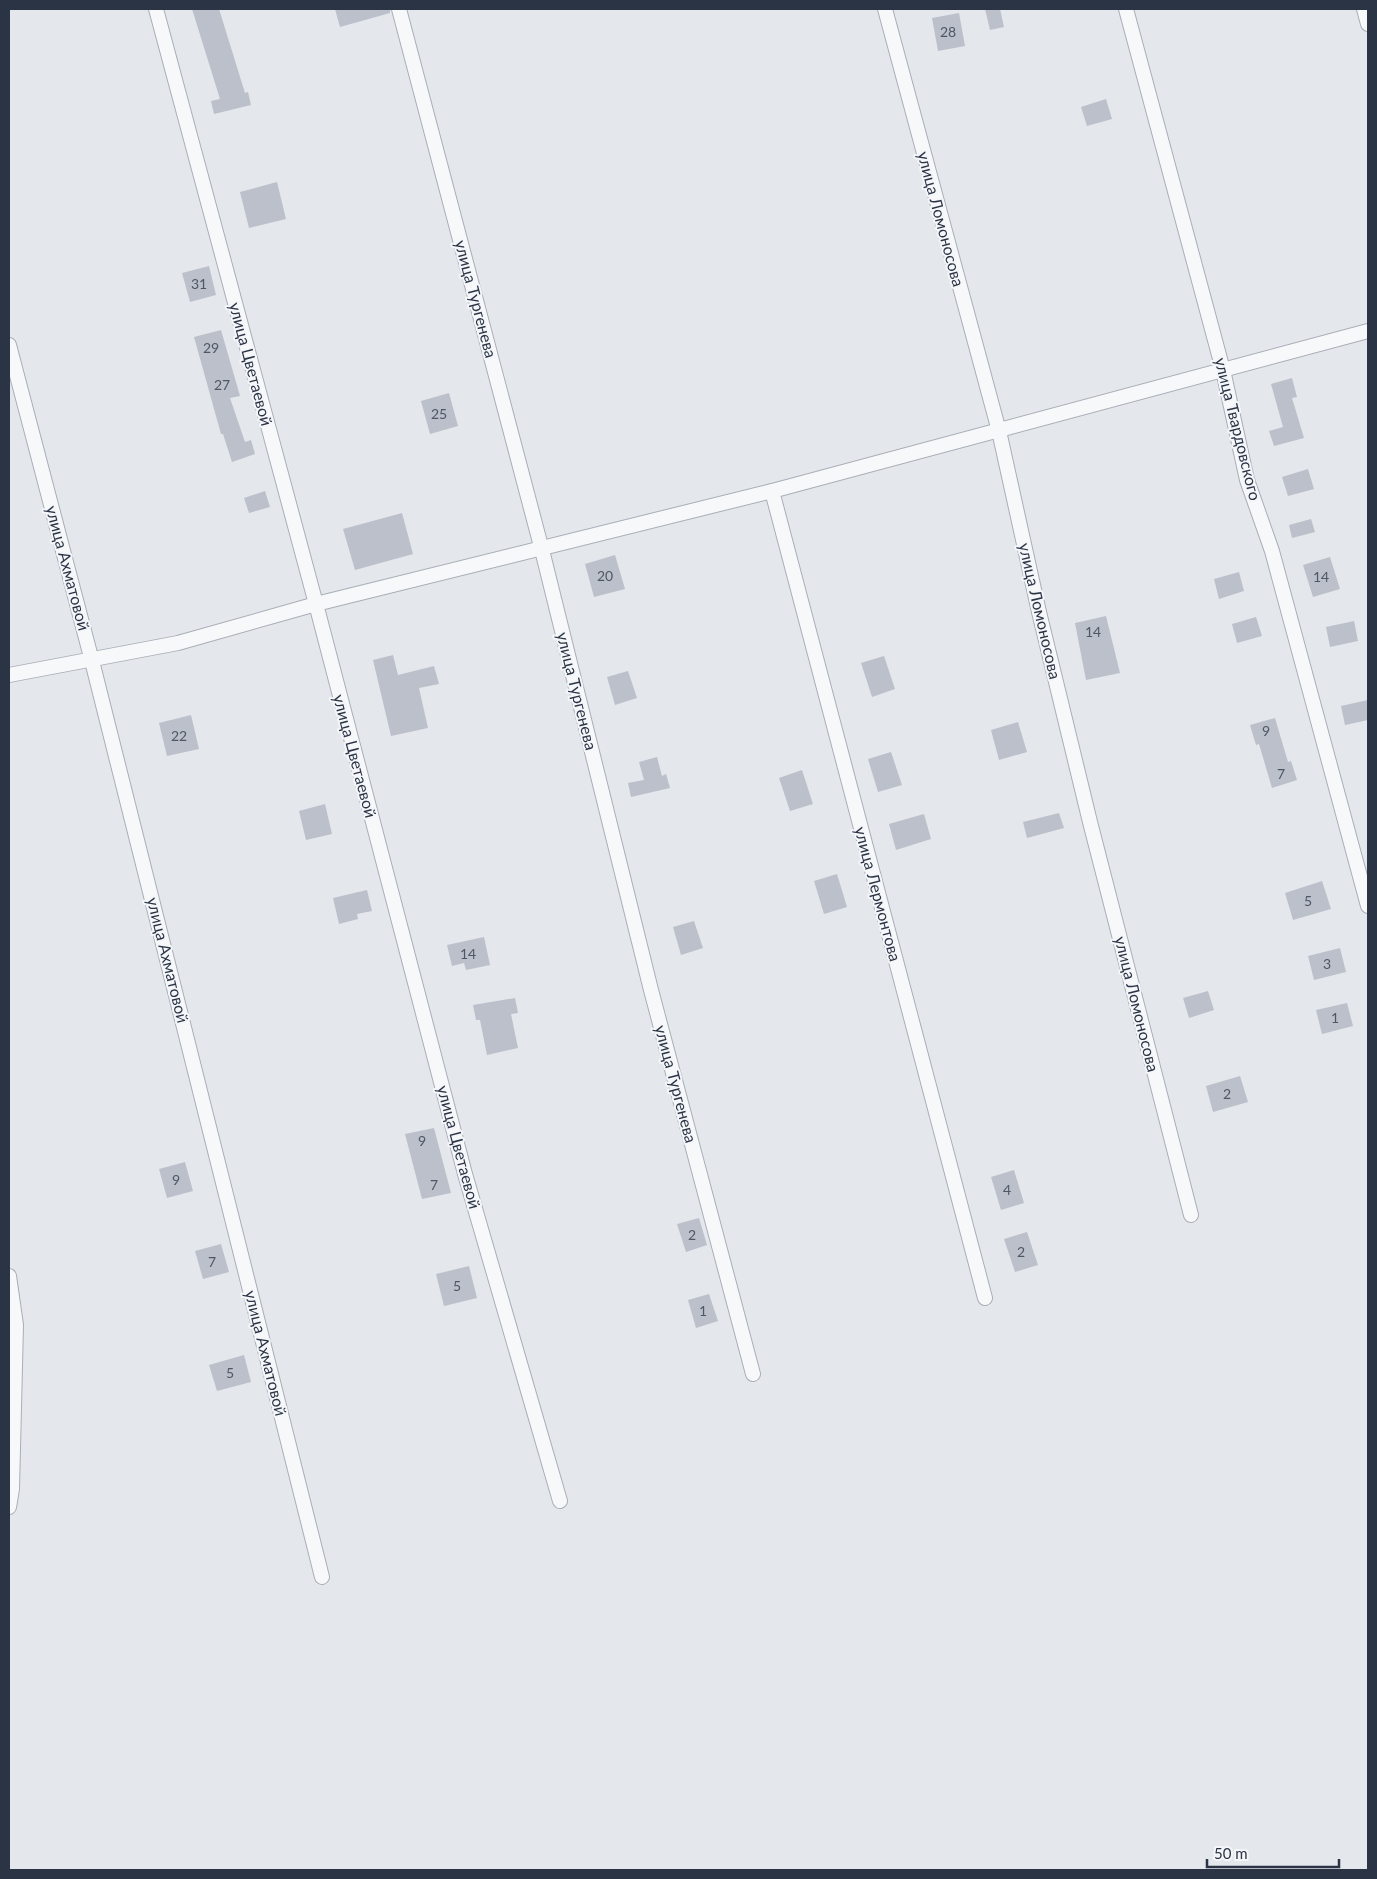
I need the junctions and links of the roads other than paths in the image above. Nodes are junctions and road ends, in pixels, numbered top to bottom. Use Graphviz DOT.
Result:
graph roads {
  1 [pos="156,9"];
  2 [pos="399,9"];
  3 [pos="885,9"];
  4 [pos="1126,9"];
  5 [pos="1364,9"];
  6 [pos="1368,24"];
  7 [pos="1368,331"];
  8 [pos="9,345"];
  9 [pos="1223,370"];
  10 [pos="999,430"];
  11 [pos="772,491"];
  12 [pos="542,550"];
  13 [pos="316,604"];
  14 [pos="92,660"];
  15 [pos="9,675"];
  16 [pos="1368,906"];
  17 [pos="1191,1215"];
  18 [pos="9,1276"];
  19 [pos="985,1298"];
  20 [pos="753,1374"];
  21 [pos="560,1501"];
  22 [pos="9,1508"];
  23 [pos="322,1577"];
  1 -- 13 [label="street, улица Цветаевой"];
  2 -- 12 [label="street, улица Тургенева"];
  3 -- 10 [label="street, улица Ломоносова"];
  4 -- 9 [label="street, улица Твардовского"];
  5 -- 6 [label="street"];
  7 -- 9 [label="street"];
  8 -- 14 [label="street, улица Ахматовой"];
  9 -- 10 [label="street"];
  9 -- 16 [label="street, улица Твардовского"];
  10 -- 11 [label="street"];
  10 -- 17 [label="street, улица Ломоносова"];
  11 -- 12 [label="street"];
  11 -- 19 [label="street, улица Лермонтова"];
  12 -- 13 [label="street"];
  12 -- 20 [label="street, улица Тургенева"];
  13 -- 14 [label="street"];
  13 -- 21 [label="street, улица Цветаевой"];
  14 -- 15 [label="street"];
  14 -- 23 [label="street, улица Ахматовой"];
  18 -- 22 [label="street"];
}
